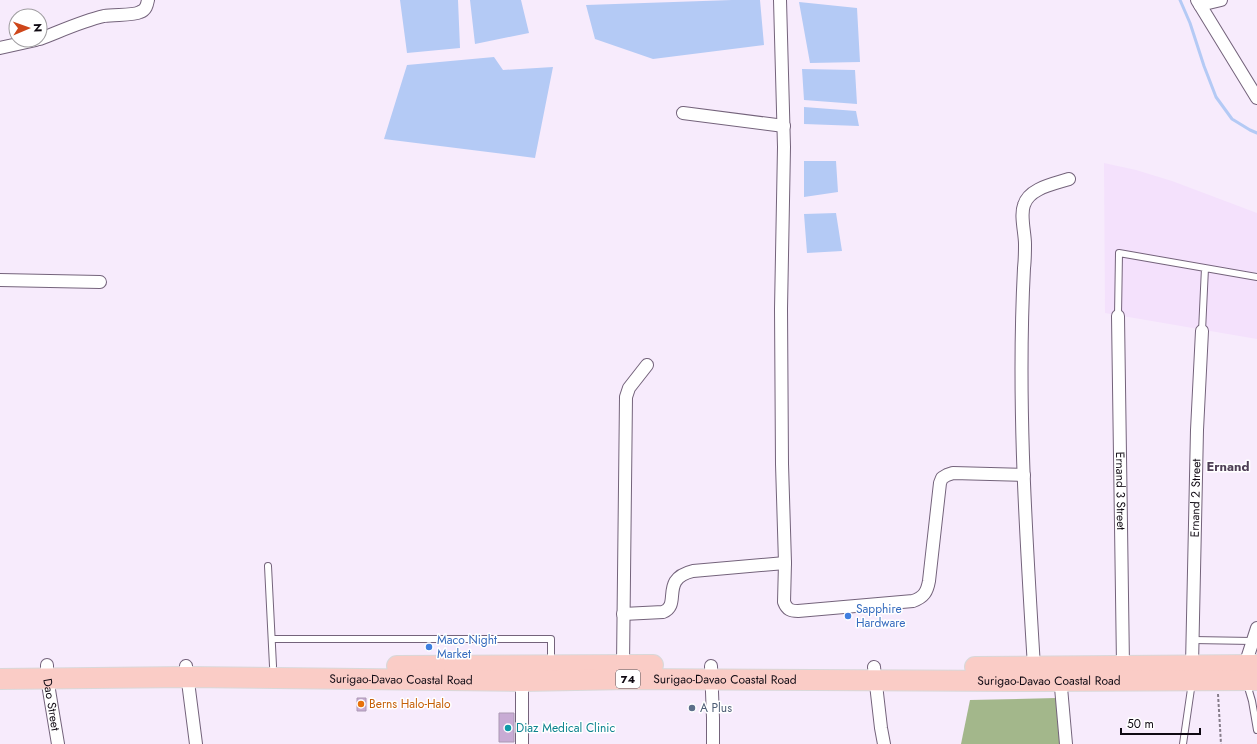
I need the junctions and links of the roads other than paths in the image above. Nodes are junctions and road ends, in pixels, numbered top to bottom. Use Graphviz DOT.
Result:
graph roads {
  1 [pos="148,0"];
  2 [pos="780,0"];
  3 [pos="1221,0"];
  4 [pos="1198,3"];
  5 [pos="48,36"];
  6 [pos="1257,98"];
  7 [pos="682,113"];
  8 [pos="784,126"];
  9 [pos="1069,179"];
  10 [pos="1205,268"];
  11 [pos="1257,277"];
  12 [pos="0,280"];
  13 [pos="100,282"];
  14 [pos="1118,316"];
  15 [pos="1202,331"];
  16 [pos="647,365"];
  17 [pos="1024,475"];
  18 [pos="785,563"];
  19 [pos="268,566"];
  20 [pos="623,614"];
  21 [pos="1257,628"];
  22 [pos="272,639"];
  23 [pos="1193,640"];
  24 [pos="1252,641"];
  25 [pos="623,665"];
  26 [pos="1123,665"];
  27 [pos="0,666"];
  28 [pos="273,666"];
  29 [pos="551,666"];
  30 [pos="1034,667"];
  31 [pos="47,672"];
  32 [pos="186,672"];
  33 [pos="522,673"];
  34 [pos="712,673"];
  35 [pos="1060,673"];
  36 [pos="1192,673"];
  37 [pos="1251,673"];
  38 [pos="875,674"];
  39 [pos="0,679"];
  40 [pos="1257,730"];
  41 [pos="58,744"];
  42 [pos="196,744"];
  43 [pos="522,744"];
  44 [pos="713,744"];
  45 [pos="884,744"];
  46 [pos="1066,744"];
  47 [pos="1183,744"];
  1 -- 5 [label="street"];
  2 -- 8 [label="street"];
  3 -- 4 [label="street"];
  4 -- 6 [label="street"];
  7 -- 8 [label="street"];
  8 -- 18 [label="street"];
  9 -- 17 [label="street"];
  10 -- 11 [label="lane"];
  10 -- 14 [label="lane"];
  10 -- 15 [label="lane"];
  12 -- 13 [label="street"];
  14 -- 26 [label="street, Ernand 3 Street"];
  15 -- 23 [label="street, Ernand 2 Street"];
  16 -- 20 [label="street"];
  17 -- 18 [label="street"];
  17 -- 30 [label="street"];
  18 -- 20 [label="street"];
  19 -- 22 [label="lane"];
  20 -- 25 [label="street"];
  21 -- 24 [label="street"];
  22 -- 28 [label="lane"];
  22 -- 29 [label="lane"];
  23 -- 24 [label="lane"];
  23 -- 36 [label="street, Ernand 2 Street"];
  24 -- 37 [label="street"];
  25 -- 29 [label="highway, Surigao-Davao Coastal Road / 74"];
  25 -- 34 [label="highway, Surigao-Davao Coastal Road / 74"];
  26 -- 35 [label="highway, Surigao-Davao Coastal Road / 74"];
  26 -- 36 [label="highway, Surigao-Davao Coastal Road / 74"];
  27 -- 31 [label="highway, Surigao-Davao Coastal Road / 74"];
  28 -- 32 [label="highway, Surigao-Davao Coastal Road / 74"];
  28 -- 33 [label="highway, Surigao-Davao Coastal Road / 74"];
  29 -- 33 [label="highway, Surigao-Davao Coastal Road / 74"];
  30 -- 35 [label="highway, Surigao-Davao Coastal Road / 74"];
  30 -- 38 [label="highway, Surigao-Davao Coastal Road / 74"];
  31 -- 32 [label="highway, Surigao-Davao Coastal Road / 74"];
  31 -- 39 [label="highway, Surigao-Davao Coastal Road / 74"];
  31 -- 41 [label="street, Dao Street"];
  32 -- 33 [label="highway, Surigao-Davao Coastal Road / 74"];
  32 -- 42 [label="street"];
  33 -- 34 [label="highway, Surigao-Davao Coastal Road / 74"];
  33 -- 43 [label="street"];
  34 -- 38 [label="highway, Surigao-Davao Coastal Road / 74"];
  34 -- 44 [label="street"];
  35 -- 36 [label="highway, Surigao-Davao Coastal Road / 74"];
  35 -- 38 [label="highway, Surigao-Davao Coastal Road / 74"];
  35 -- 46 [label="street"];
  36 -- 37 [label="highway, Surigao-Davao Coastal Road / 74"];
  36 -- 37 [label="highway, Surigao-Davao Coastal Road / 74"];
  36 -- 47 [label="lane"];
  37 -- 40 [label="lane"];
  38 -- 45 [label="street"];
}
